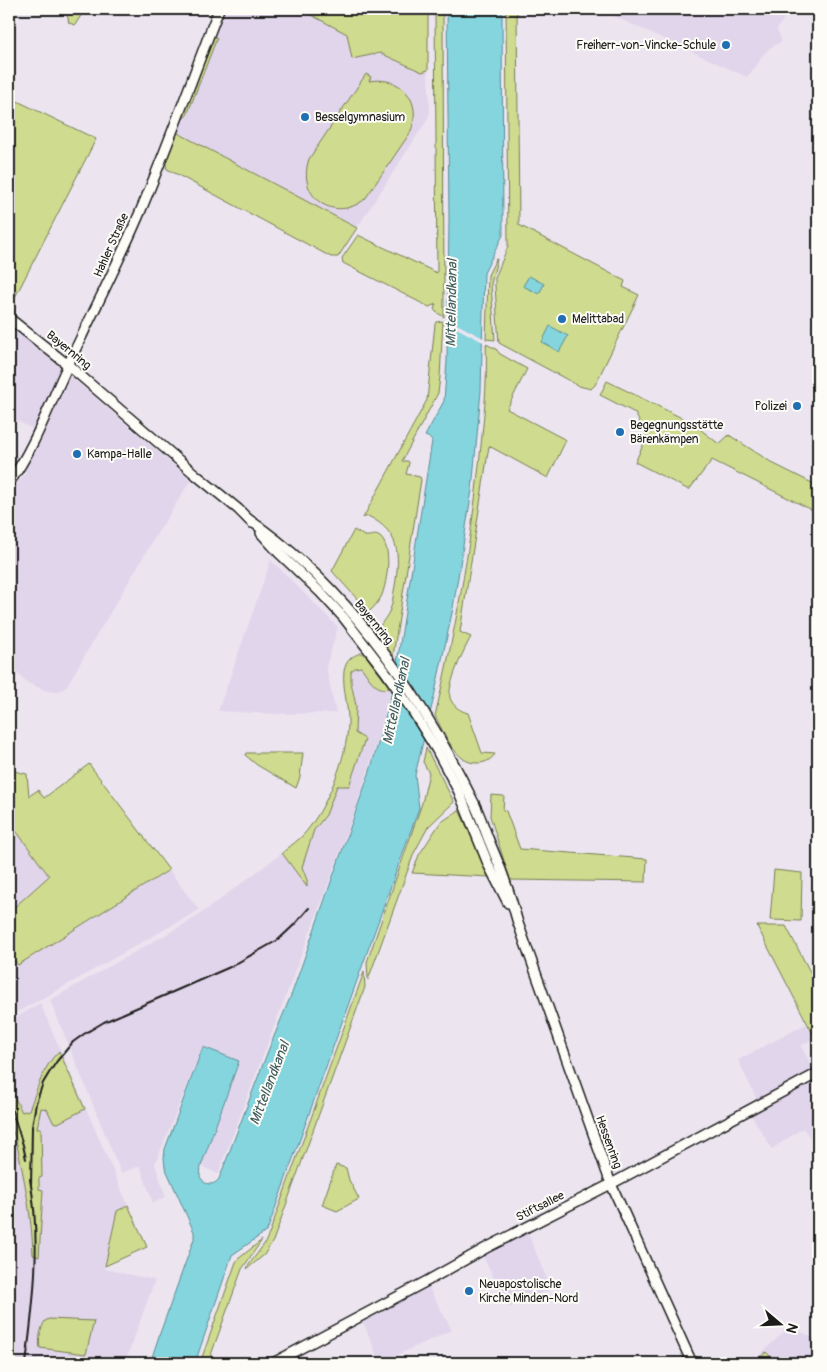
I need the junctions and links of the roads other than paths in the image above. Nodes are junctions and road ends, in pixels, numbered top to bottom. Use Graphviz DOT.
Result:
graph roads {
  1 [pos="219,9"];
  2 [pos="9,318"];
  3 [pos="68,365"];
  4 [pos="9,484"];
  5 [pos="248,519"];
  6 [pos="463,792"];
  7 [pos="818,1072"];
  8 [pos="611,1184"];
  9 [pos="273,1363"];
  10 [pos="692,1363"];
  1 -- 3 [label="street, Hahler Straße"];
  2 -- 3 [label="street, Bayernring"];
  3 -- 4 [label="street, Hahler Straße"];
  3 -- 5 [label="street, Bayernring"];
  5 -- 6 [label="street, Bayernring"];
  5 -- 6 [label="street, Bayernring"];
  6 -- 8 [label="street, Hessenring"];
  7 -- 8 [label="street, Stiftsallee"];
  8 -- 9 [label="street, Stiftsallee"];
  8 -- 10 [label="street, Hessenring"];
}
